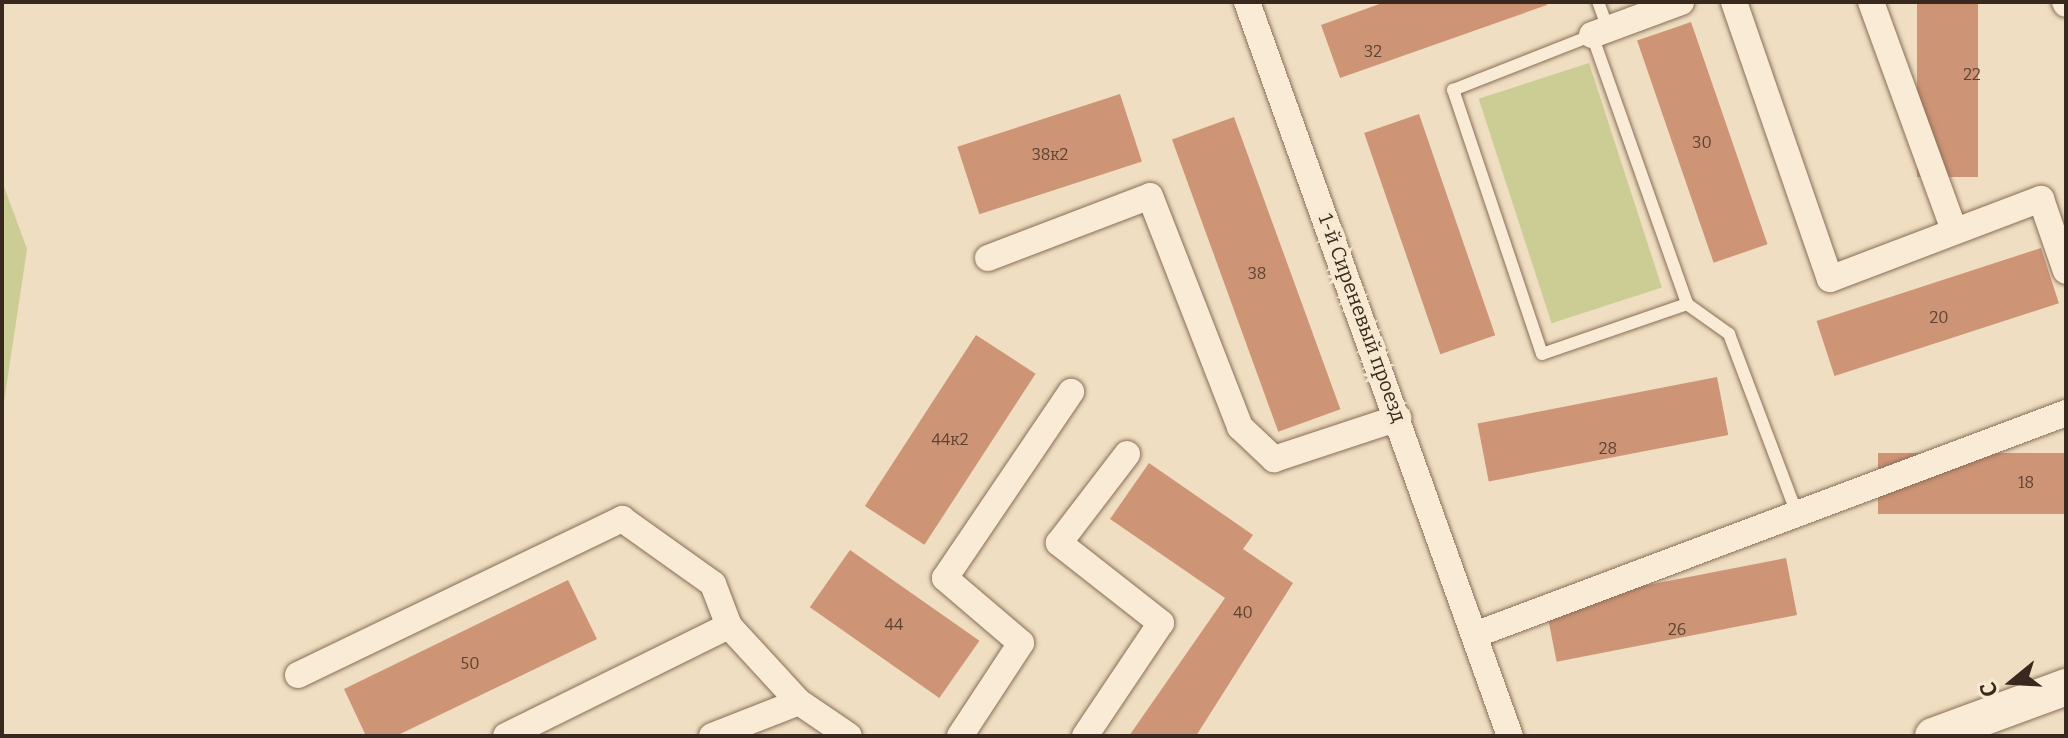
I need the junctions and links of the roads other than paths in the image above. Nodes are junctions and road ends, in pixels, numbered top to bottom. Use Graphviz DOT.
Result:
graph roads {
  1 [pos="1247,2"];
  2 [pos="1598,2"];
  3 [pos="1681,2"];
  4 [pos="1734,2"];
  5 [pos="1871,2"];
  6 [pos="1592,35"];
  7 [pos="1954,230"];
  8 [pos="988,258"];
  9 [pos="2066,271"];
  10 [pos="1687,304"];
  11 [pos="1071,392"];
  12 [pos="2066,413"];
  13 [pos="1398,418"];
  14 [pos="1127,454"];
  15 [pos="1797,514"];
  16 [pos="729,626"];
  17 [pos="1477,634"];
  18 [pos="298,675"];
  19 [pos="2066,687"];
  20 [pos="799,702"];
  21 [pos="506,736"];
  22 [pos="712,736"];
  23 [pos="849,736"];
  24 [pos="960,736"];
  25 [pos="1085,736"];
  26 [pos="1510,736"];
  27 [pos="1933,736"];
  1 -- 13 [label="street, 1-й Сиреневый проезд"];
  2 -- 6 [label="lane"];
  3 -- 6 [label="street"];
  4 -- 7 [label="street"];
  5 -- 7 [label="street"];
  6 -- 10 [label="lane"];
  6 -- 10 [label="lane"];
  7 -- 9 [label="street"];
  8 -- 13 [label="street"];
  10 -- 15 [label="lane"];
  11 -- 24 [label="street"];
  12 -- 15 [label="street"];
  13 -- 17 [label="street, 1-й Сиреневый проезд"];
  14 -- 25 [label="street"];
  15 -- 17 [label="street"];
  16 -- 18 [label="street"];
  16 -- 20 [label="street"];
  16 -- 21 [label="street"];
  17 -- 26 [label="street, 1-й Сиреневый проезд"];
  19 -- 27 [label="street"];
  20 -- 22 [label="street"];
  20 -- 23 [label="street"];
}
